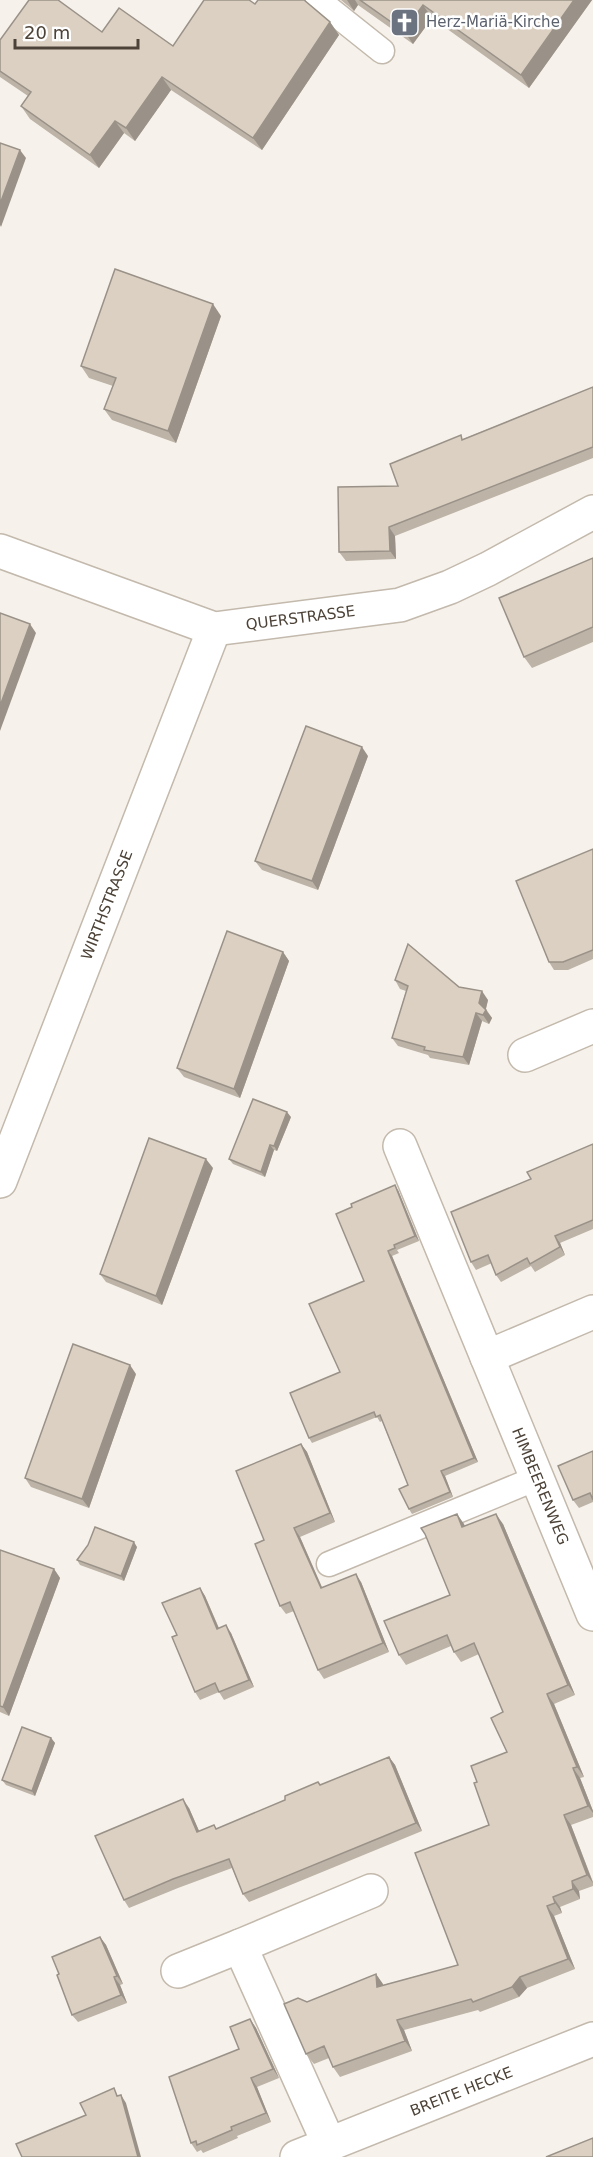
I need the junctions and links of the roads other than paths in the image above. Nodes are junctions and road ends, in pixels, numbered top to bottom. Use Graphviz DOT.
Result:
graph roads {
  1 [pos="318,0"];
  2 [pos="382,51"];
  3 [pos="593,512"];
  4 [pos="0,551"];
  5 [pos="214,628"];
  6 [pos="593,1026"];
  7 [pos="525,1055"];
  8 [pos="400,1146"];
  9 [pos="0,1181"];
  10 [pos="593,1312"];
  11 [pos="487,1357"];
  12 [pos="537,1478"];
  13 [pos="329,1564"];
  14 [pos="593,1614"];
  15 [pos="371,1891"];
  16 [pos="240,1946"];
  17 [pos="178,1971"];
  18 [pos="593,2039"];
  19 [pos="332,2150"];
  20 [pos="297,2157"];
  1 -- 2 [label="lane"];
  3 -- 5 [label="street, QUERSTRASSE"];
  4 -- 5 [label="street, QUERSTRASSE"];
  5 -- 9 [label="street, WIRTHSTRASSE"];
  6 -- 7 [label="street"];
  8 -- 11 [label="street, HIMBEERENWEG"];
  10 -- 11 [label="street"];
  11 -- 12 [label="street, HIMBEERENWEG"];
  12 -- 13 [label="lane"];
  12 -- 14 [label="street, HIMBEERENWEG"];
  15 -- 16 [label="street"];
  16 -- 17 [label="street"];
  16 -- 19 [label="street"];
  18 -- 19 [label="street, BREITE HECKE"];
  19 -- 20 [label="street, BREITE HECKE"];
}
